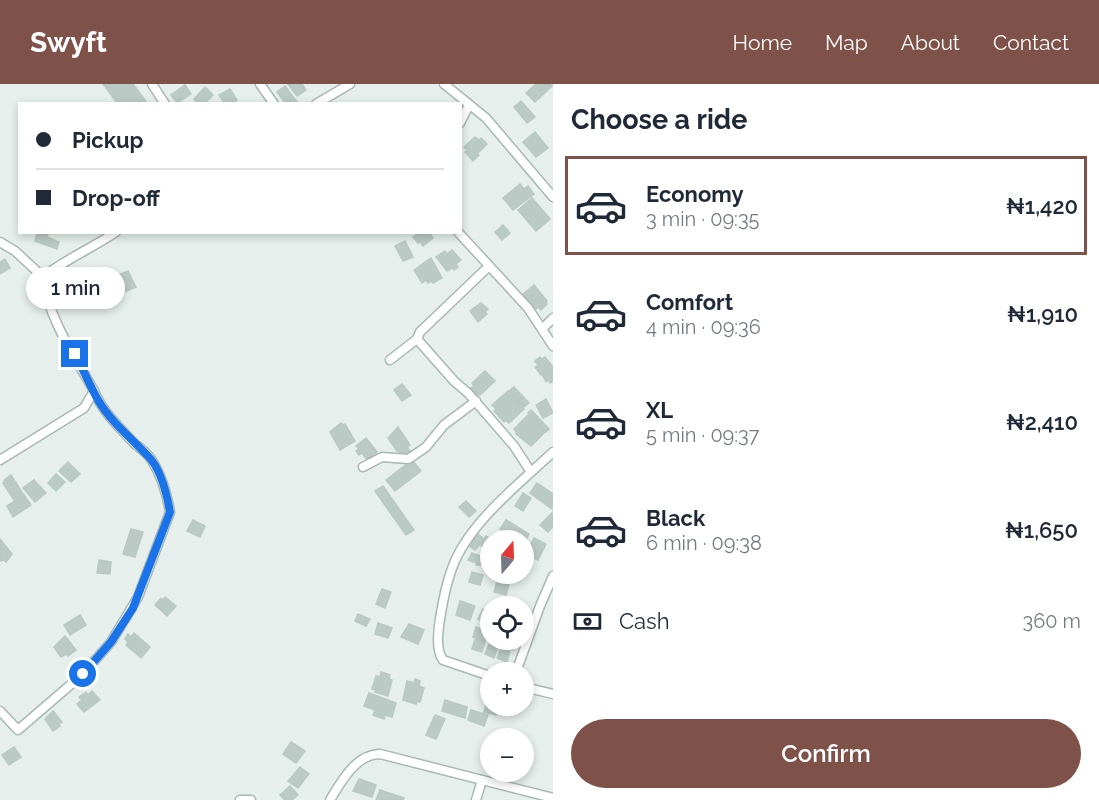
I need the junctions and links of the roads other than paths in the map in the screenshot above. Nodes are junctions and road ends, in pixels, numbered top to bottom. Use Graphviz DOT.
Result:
graph roads {
  1 [pos="152,84"];
  2 [pos="260,84"];
  3 [pos="350,84"];
  4 [pos="444,84"];
  5 [pos="164,102"];
  6 [pos="273,102"];
  7 [pos="319,102"];
  8 [pos="469,105"];
  9 [pos="462,119"];
  10 [pos="553,197"];
  11 [pos="113,234"];
  12 [pos="460,234"];
  13 [pos="0,242"];
  14 [pos="488,267"];
  15 [pos="43,277"];
  16 [pos="553,318"];
  17 [pos="542,329"];
  18 [pos="417,339"];
  19 [pos="553,346"];
  20 [pos="390,360"];
  21 [pos="94,391"];
  22 [pos="476,401"];
  23 [pos="553,452"];
  24 [pos="0,460"];
  25 [pos="363,467"];
  26 [pos="531,472"];
  27 [pos="553,576"];
  28 [pos="520,662"];
  29 [pos="480,673"];
  30 [pos="534,689"];
  31 [pos="553,694"];
  32 [pos="0,711"];
  33 [pos="480,779"];
  34 [pos="481,782"];
  35 [pos="490,782"];
  36 [pos="553,798"];
  37 [pos="240,800"];
  38 [pos="251,800"];
  39 [pos="330,800"];
  40 [pos="476,800"];
  1 -- 5 [label="street"];
  2 -- 6 [label="street"];
  3 -- 7 [label="street"];
  4 -- 8 [label="street"];
  8 -- 9 [label="street"];
  8 -- 10 [label="street"];
  11 -- 15 [label="street"];
  12 -- 14 [label="street"];
  13 -- 15 [label="street"];
  14 -- 17 [label="street"];
  14 -- 18 [label="street"];
  15 -- 21 [label="street"];
  16 -- 17 [label="street"];
  17 -- 19 [label="street"];
  18 -- 20 [label="street"];
  18 -- 22 [label="street"];
  21 -- 24 [label="street"];
  21 -- 32 [label="street"];
  22 -- 25 [label="street"];
  22 -- 26 [label="street"];
  23 -- 26 [label="street"];
  26 -- 29 [label="street"];
  27 -- 28 [label="street"];
  30 -- 31 [label="street"];
  33 -- 39 [label="street"];
  34 -- 40 [label="street"];
  35 -- 36 [label="street"];
  37 -- 38 [label="street"];
}
